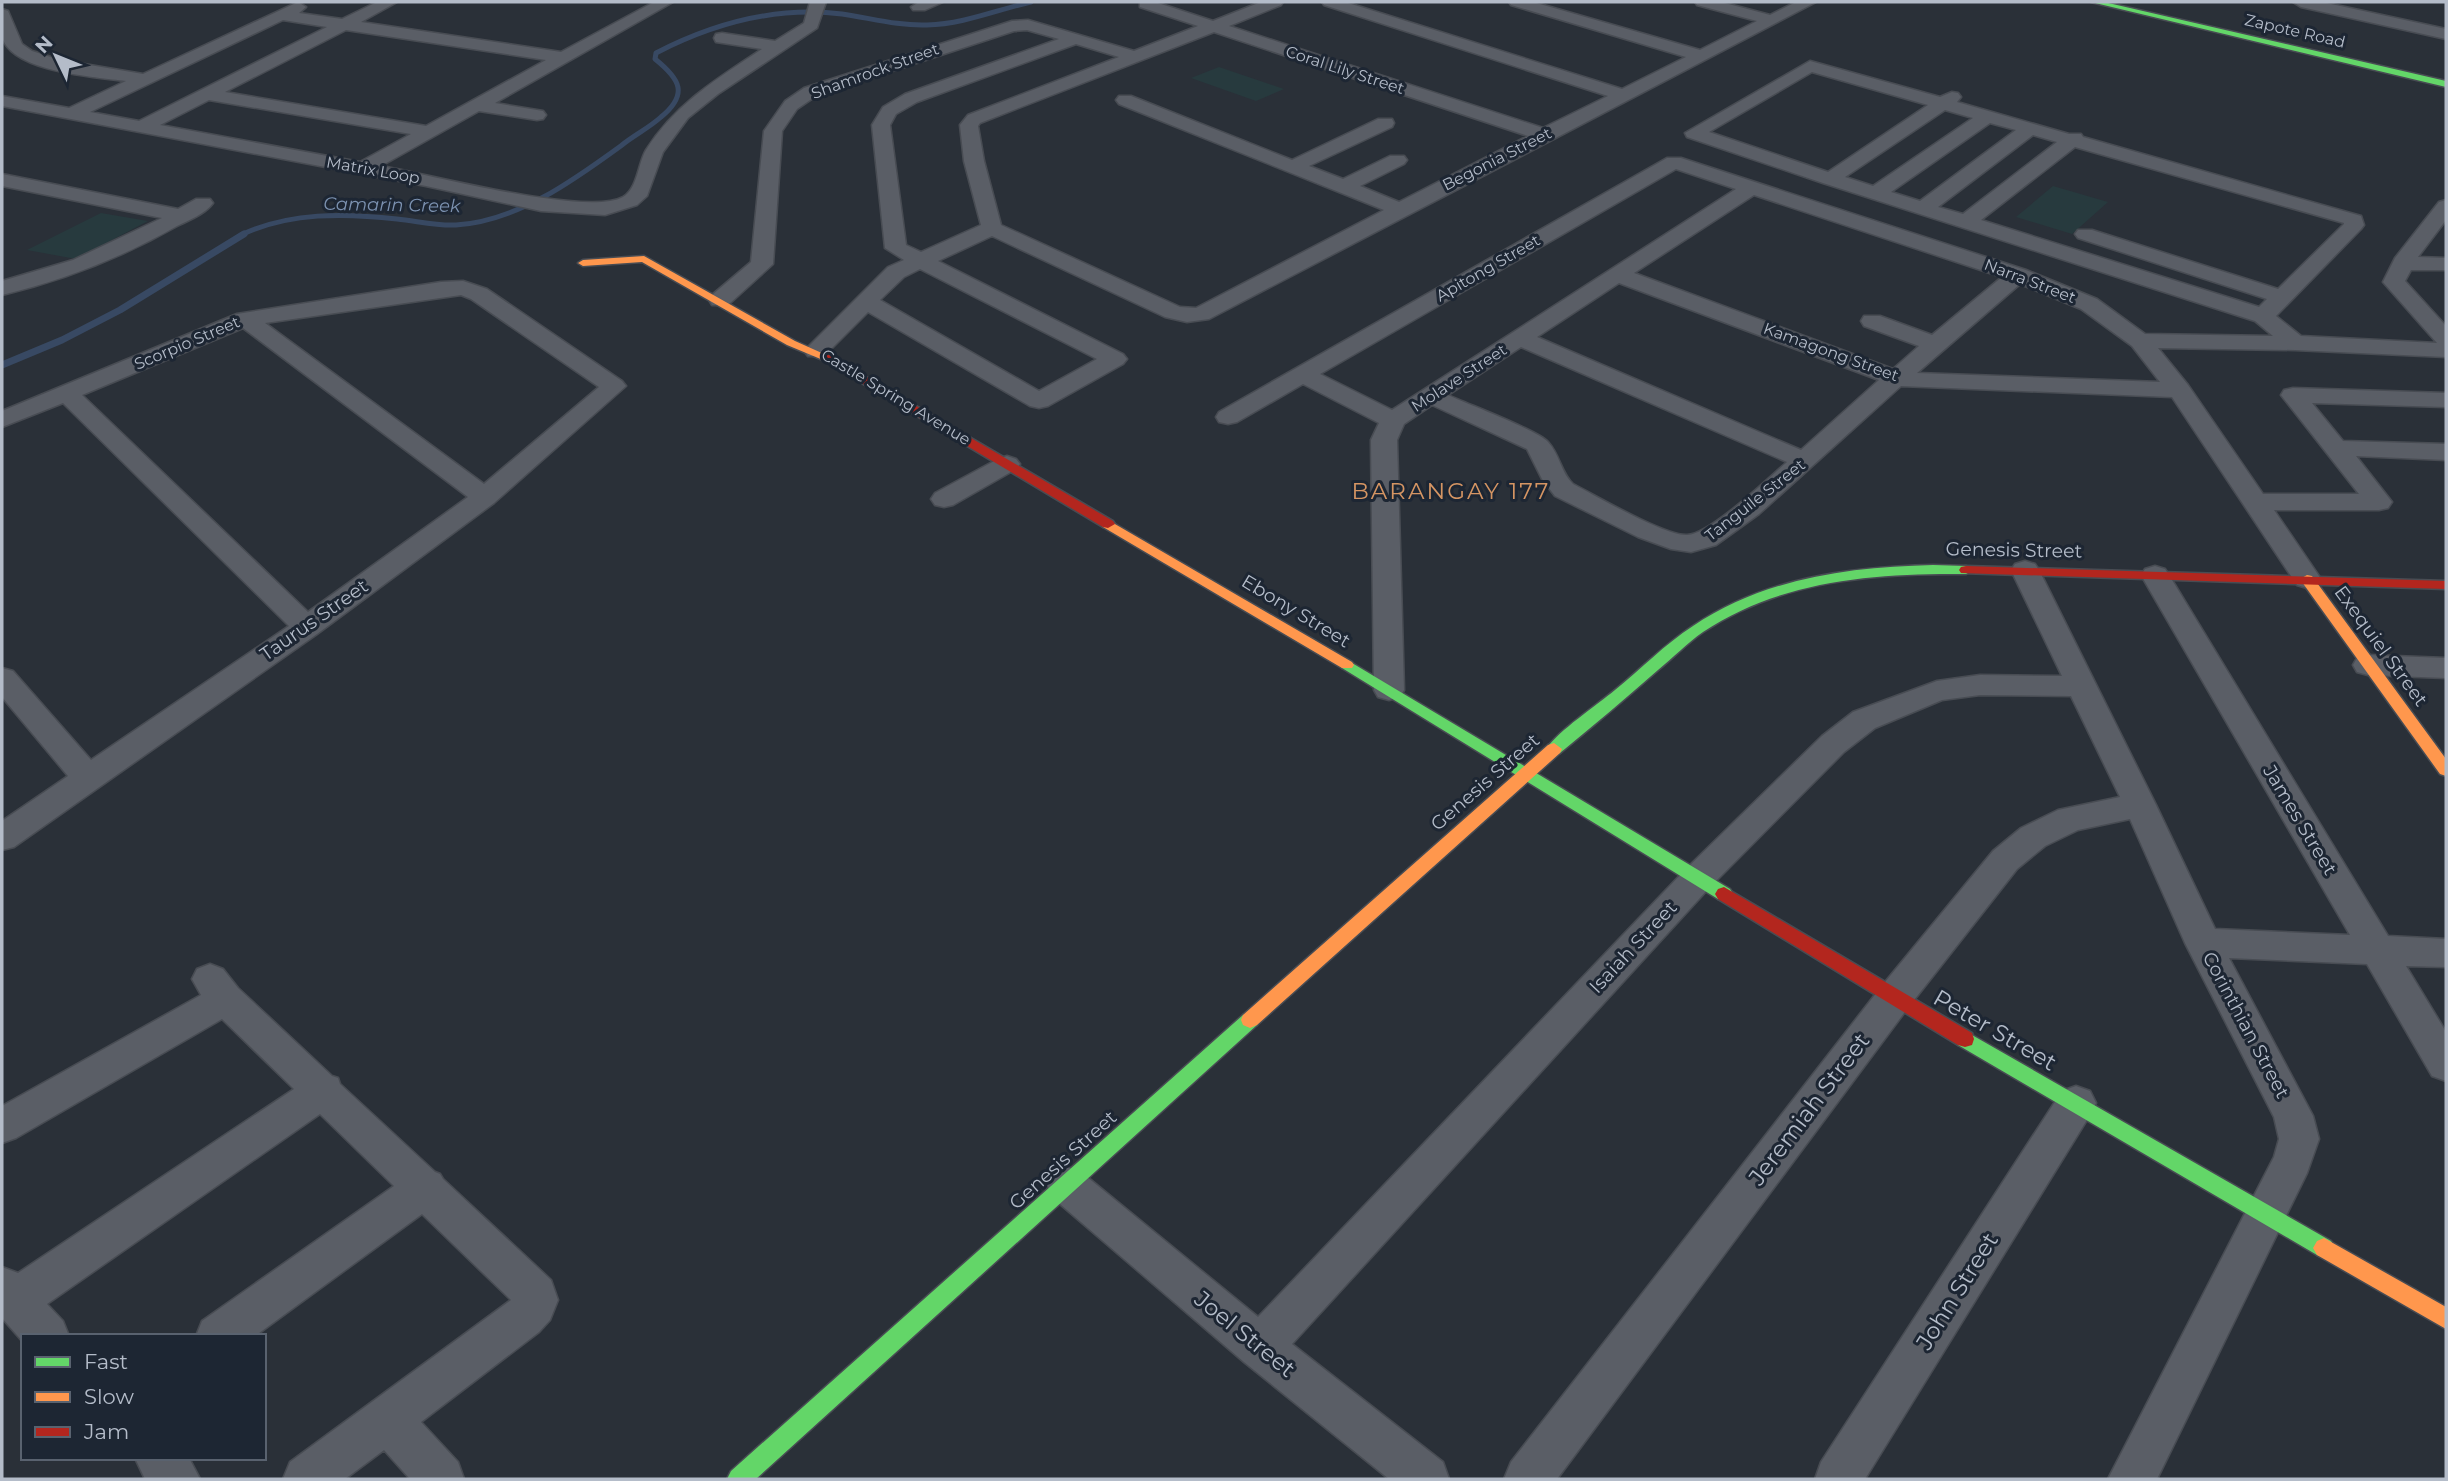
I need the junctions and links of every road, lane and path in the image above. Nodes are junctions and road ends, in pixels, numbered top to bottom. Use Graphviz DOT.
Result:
graph roads {
  1 [pos="308,2"];
  2 [pos="389,2"];
  3 [pos="665,2"];
  4 [pos="818,2"];
  5 [pos="935,2"];
  6 [pos="1275,2"];
  7 [pos="1330,2"];
  8 [pos="1517,2"];
  9 [pos="1703,2"];
  10 [pos="1808,2"];
  11 [pos="2095,2"];
  12 [pos="2301,2"];
  13 [pos="1146,4"];
  14 [pos="919,7"];
  15 [pos="2,14"];
  16 [pos="281,15"];
  17 [pos="1772,20"];
  18 [pos="342,24"];
  19 [pos="1212,26"];
  20 [pos="2446,34"];
  21 [pos="722,38"];
  22 [pos="1078,38"];
  23 [pos="779,47"];
  24 [pos="1134,56"];
  25 [pos="1702,56"];
  26 [pos="565,58"];
  27 [pos="144,79"];
  28 [pos="2446,84"];
  29 [pos="206,94"];
  30 [pos="1623,95"];
  31 [pos="1125,100"];
  32 [pos="1948,100"];
  33 [pos="2,101"];
  34 [pos="479,106"];
  35 [pos="71,114"];
  36 [pos="537,115"];
  37 [pos="1989,115"];
  38 [pos="1385,123"];
  39 [pos="141,127"];
  40 [pos="2032,127"];
  41 [pos="430,132"];
  42 [pos="1545,135"];
  43 [pos="2074,138"];
  44 [pos="1397,160"];
  45 [pos="1674,162"];
  46 [pos="1292,167"];
  47 [pos="363,168"];
  48 [pos="1830,179"];
  49 [pos="2,180"];
  50 [pos="1343,187"];
  51 [pos="1752,187"];
  52 [pos="1876,194"];
  53 [pos="203,203"];
  54 [pos="2446,206"];
  55 [pos="1923,208"];
  56 [pos="1400,209"];
  57 [pos="182,216"];
  58 [pos="1966,222"];
  59 [pos="992,228"];
  60 [pos="2085,234"];
  61 [pos="917,261"];
  62 [pos="583,263"];
  63 [pos="2403,263"];
  64 [pos="2446,264"];
  65 [pos="1619,275"];
  66 [pos="2018,275"];
  67 [pos="2,288"];
  68 [pos="2282,297"];
  69 [pos="719,300"];
  70 [pos="868,303"];
  71 [pos="2263,316"];
  72 [pos="245,319"];
  73 [pos="1872,321"];
  74 [pos="1520,338"];
  75 [pos="2446,339"];
  76 [pos="2140,341"];
  77 [pos="2295,343"];
  78 [pos="1937,344"];
  79 [pos="2446,350"];
  80 [pos="816,351"];
  81 [pos="1301,374"];
  82 [pos="1898,379"];
  83 [pos="614,386"];
  84 [pos="2179,390"];
  85 [pos="67,394"];
  86 [pos="1431,396"];
  87 [pos="2446,400"];
  88 [pos="1228,417"];
  89 [pos="2,420"];
  90 [pos="1393,420"];
  91 [pos="2333,449"];
  92 [pos="2446,452"];
  93 [pos="1805,460"];
  94 [pos="1007,464"];
  95 [pos="1044,486"];
  96 [pos="485,497"];
  97 [pos="944,499"];
  98 [pos="2255,502"];
  99 [pos="2025,570"];
  100 [pos="2155,575"];
  101 [pos="2307,579"];
  102 [pos="2446,585"];
  103 [pos="307,627"];
  104 [pos="2368,665"];
  105 [pos="2446,668"];
  106 [pos="2,678"];
  107 [pos="2080,686"];
  108 [pos="1389,690"];
  109 [pos="2446,770"];
  110 [pos="1525,774"];
  111 [pos="88,778"];
  112 [pos="2140,805"];
  113 [pos="2,838"];
  114 [pos="1697,879"];
  115 [pos="2203,943"];
  116 [pos="2378,951"];
  117 [pos="2446,953"];
  118 [pos="1894,998"];
  119 [pos="2446,1065"];
  120 [pos="324,1090"];
  121 [pos="2076,1104"];
  122 [pos="2,1126"];
  123 [pos="1067,1185"];
  124 [pos="426,1187"];
  125 [pos="2266,1217"];
  126 [pos="8,1294"];
  127 [pos="2446,1319"];
  128 [pos="45,1334"];
  129 [pos="221,1334"];
  130 [pos="1260,1347"];
  131 [pos="386,1418"];
  132 [pos="160,1460"];
  133 [pos="176,1479"];
  134 [pos="307,1479"];
  135 [pos="441,1479"];
  136 [pos="739,1479"];
  137 [pos="1426,1479"];
  138 [pos="1528,1479"];
  139 [pos="1838,1479"];
  140 [pos="2132,1479"];
  1 -- 16 [label="street"];
  2 -- 18 [label="street"];
  3 -- 26 [label="street"];
  4 -- 23 [label="street, Matrix Loop"];
  5 -- 14 [label="street"];
  6 -- 19 [label="street"];
  7 -- 30 [label="street"];
  8 -- 25 [label="street"];
  9 -- 17 [label="street"];
  10 -- 17 [label="street, Begonia Street"];
  11 -- 28 [label="street, Zapote Road"];
  12 -- 20 [label="street"];
  13 -- 19 [label="street, Coral Lily Street"];
  15 -- 27 [label="street"];
  16 -- 18 [label="street"];
  16 -- 27 [label="street"];
  17 -- 25 [label="street, Begonia Street"];
  18 -- 26 [label="street"];
  18 -- 29 [label="street"];
  19 -- 24 [label="street"];
  19 -- 42 [label="street, Coral Lily Street"];
  21 -- 23 [label="street"];
  22 -- 24 [label="street, Shamrock Street"];
  22 -- 61 [label="street"];
  22 -- 69 [label="street, Shamrock Street"];
  23 -- 47 [label="street, Matrix Loop"];
  24 -- 59 [label="street"];
  25 -- 30 [label="street, Begonia Street"];
  26 -- 34 [label="street"];
  27 -- 35 [label="street"];
  29 -- 39 [label="street"];
  29 -- 41 [label="street"];
  30 -- 42 [label="street, Begonia Street"];
  31 -- 46 [label="street"];
  32 -- 37 [label="street"];
  32 -- 48 [label="street"];
  32 -- 48 [label="street"];
  33 -- 35 [label="street, Matrix Loop"];
  34 -- 36 [label="street"];
  34 -- 41 [label="street"];
  35 -- 39 [label="street, Matrix Loop"];
  37 -- 40 [label="street"];
  37 -- 52 [label="street"];
  38 -- 46 [label="street"];
  39 -- 47 [label="street, Matrix Loop"];
  40 -- 43 [label="street"];
  40 -- 55 [label="street"];
  41 -- 47 [label="street"];
  42 -- 56 [label="street, Begonia Street"];
  43 -- 58 [label="street"];
  43 -- 68 [label="street"];
  44 -- 50 [label="street"];
  45 -- 51 [label="street, Narra Street"];
  45 -- 81 [label="street, Apitong Street"];
  46 -- 50 [label="street"];
  48 -- 52 [label="street"];
  49 -- 57 [label="street"];
  50 -- 56 [label="street"];
  51 -- 65 [label="street, Molave Street"];
  51 -- 66 [label="street, Narra Street"];
  52 -- 55 [label="street"];
  53 -- 57 [label="street"];
  54 -- 63 [label="street"];
  55 -- 58 [label="street"];
  56 -- 59 [label="street, Begonia Street"];
  57 -- 67 [label="street"];
  58 -- 71 [label="street"];
  59 -- 61 [label="street, Castle Spring Avenue"];
  60 -- 68 [label="street"];
  61 -- 70 [label="street, Castle Spring Avenue"];
  61 -- 70 [label="street"];
  62 -- 69 [label="street"];
  63 -- 64 [label="street"];
  63 -- 75 [label="street"];
  65 -- 74 [label="street, Molave Street"];
  65 -- 82 [label="street, Kamagong Street"];
  66 -- 76 [label="street, Narra Street"];
  66 -- 78 [label="street, Tanguile Street"];
  68 -- 71 [label="street"];
  69 -- 80 [label="street"];
  70 -- 80 [label="street, Castle Spring Avenue"];
  71 -- 77 [label="street"];
  72 -- 83 [label="street, Scorpio Street"];
  72 -- 85 [label="street, Scorpio Street"];
  72 -- 96 [label="street"];
  73 -- 78 [label="street"];
  74 -- 86 [label="street, Molave Street"];
  74 -- 93 [label="street"];
  76 -- 77 [label="street"];
  76 -- 84 [label="street, Narra Street"];
  77 -- 79 [label="street"];
  78 -- 82 [label="street, Tanguile Street"];
  80 -- 94 [label="street, Castle Spring Avenue"];
  81 -- 88 [label="street, Apitong Street"];
  81 -- 90 [label="street"];
  82 -- 84 [label="street, Kamagong Street"];
  82 -- 93 [label="street, Tanguile Street"];
  83 -- 96 [label="street, Taurus Street"];
  84 -- 98 [label="street, Narra Street"];
  85 -- 89 [label="street, Scorpio Street"];
  85 -- 103 [label="street"];
  86 -- 90 [label="street, Molave Street"];
  86 -- 93 [label="street, Tanguile Street"];
  87 -- 91 [label="street"];
  90 -- 108 [label="street, Molave Street"];
  91 -- 92 [label="street"];
  91 -- 98 [label="street"];
  94 -- 95 [label="street, Castle Spring Avenue"];
  94 -- 97 [label="street"];
  95 -- 108 [label="street, Ebony Street"];
  96 -- 103 [label="street, Taurus Street"];
  98 -- 101 [label="street, Narra Street"];
  99 -- 100 [label="street, Genesis Street"];
  99 -- 107 [label="street, Corinthian Street"];
  99 -- 110 [label="street, Genesis Street"];
  100 -- 101 [label="street, Genesis Street"];
  100 -- 116 [label="street, James Street"];
  101 -- 102 [label="street, Genesis Street"];
  101 -- 104 [label="street, Exequiel Street"];
  103 -- 111 [label="street, Taurus Street"];
  104 -- 105 [label="street"];
  104 -- 109 [label="street, Exequiel Street"];
  106 -- 111 [label="street"];
  107 -- 112 [label="street, Corinthian Street"];
  107 -- 114 [label="street, Isaiah Street"];
  108 -- 110 [label="street, Ebony Street"];
  110 -- 114 [label="street, Peter Street"];
  110 -- 123 [label="street, Genesis Street"];
  111 -- 113 [label="street, Taurus Street"];
  112 -- 115 [label="street, Corinthian Street"];
  112 -- 118 [label="street, Jeremiah Street"];
  114 -- 118 [label="street, Peter Street"];
  114 -- 130 [label="street, Isaiah Street"];
  115 -- 116 [label="street"];
  115 -- 125 [label="street, Corinthian Street"];
  116 -- 117 [label="street"];
  116 -- 119 [label="street, James Street"];
  118 -- 121 [label="street, Peter Street"];
  118 -- 138 [label="street, Jeremiah Street"];
  120 -- 122 [label="street"];
  120 -- 124 [label="street"];
  120 -- 126 [label="street"];
  121 -- 125 [label="street, Peter Street"];
  121 -- 139 [label="street, John Street"];
  123 -- 130 [label="street, Joel Street"];
  123 -- 136 [label="street, Genesis Street"];
  124 -- 129 [label="street"];
  124 -- 131 [label="street"];
  125 -- 127 [label="street, Peter Street"];
  125 -- 140 [label="street, Corinthian Street"];
  126 -- 128 [label="street"];
  130 -- 137 [label="street, Joel Street"];
  131 -- 134 [label="street"];
  131 -- 135 [label="street"];
  132 -- 133 [label="street"];
}
